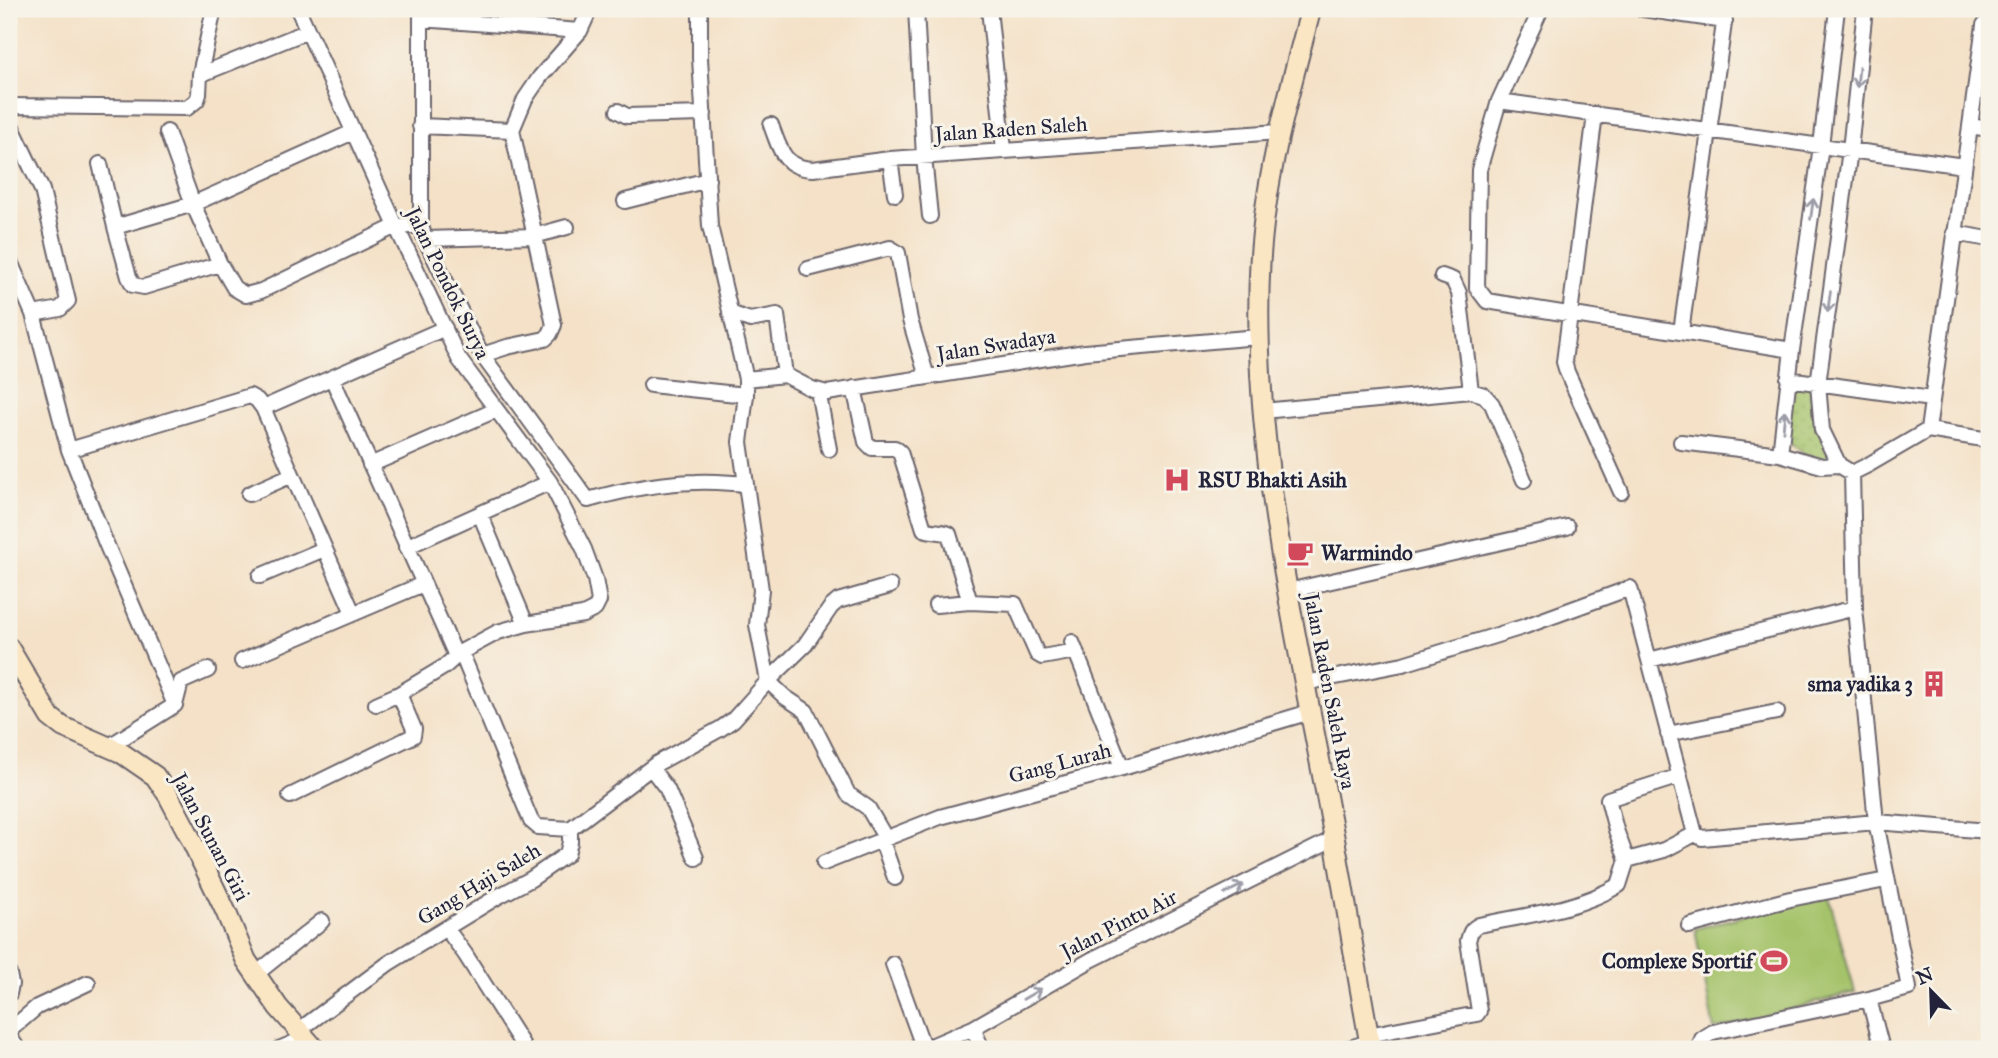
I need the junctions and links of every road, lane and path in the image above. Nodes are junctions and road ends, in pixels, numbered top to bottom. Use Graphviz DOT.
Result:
graph roads {
  1 [pos="214,9"];
  2 [pos="298,9"];
  3 [pos="590,9"];
  4 [pos="700,9"];
  5 [pos="916,9"];
  6 [pos="989,9"];
  7 [pos="1311,9"];
  8 [pos="1541,9"];
  9 [pos="1643,9"];
  10 [pos="1837,9"];
  11 [pos="1865,9"];
  12 [pos="421,14"];
  13 [pos="1726,15"];
  14 [pos="1989,20"];
  15 [pos="308,31"];
  16 [pos="580,31"];
  17 [pos="202,74"];
  18 [pos="1499,101"];
  19 [pos="9,106"];
  20 [pos="618,111"];
  21 [pos="704,114"];
  22 [pos="1595,114"];
  23 [pos="9,121"];
  24 [pos="771,125"];
  25 [pos="1969,126"];
  26 [pos="420,127"];
  27 [pos="1989,129"];
  28 [pos="512,130"];
  29 [pos="1709,130"];
  30 [pos="167,132"];
  31 [pos="354,132"];
  32 [pos="1279,132"];
  33 [pos="1821,146"];
  34 [pos="1004,150"];
  35 [pos="1850,150"];
  36 [pos="924,157"];
  37 [pos="890,159"];
  38 [pos="100,164"];
  39 [pos="1964,166"];
  40 [pos="708,180"];
  41 [pos="895,194"];
  42 [pos="625,201"];
  43 [pos="193,204"];
  44 [pos="930,216"];
  45 [pos="396,226"];
  46 [pos="115,227"];
  47 [pos="566,227"];
  48 [pos="423,232"];
  49 [pos="1955,233"];
  50 [pos="534,236"];
  51 [pos="1989,239"];
  52 [pos="9,259"];
  53 [pos="220,264"];
  54 [pos="807,269"];
  55 [pos="1442,276"];
  56 [pos="730,313"];
  57 [pos="1569,313"];
  58 [pos="33,314"];
  59 [pos="445,328"];
  60 [pos="1681,332"];
  61 [pos="1258,337"];
  62 [pos="1792,350"];
  63 [pos="482,355"];
  64 [pos="785,375"];
  65 [pos="927,377"];
  66 [pos="332,378"];
  67 [pos="746,379"];
  68 [pos="1788,379"];
  69 [pos="1818,384"];
  70 [pos="651,385"];
  71 [pos="854,388"];
  72 [pos="818,391"];
  73 [pos="1471,391"];
  74 [pos="746,395"];
  75 [pos="1931,399"];
  76 [pos="263,408"];
  77 [pos="496,410"];
  78 [pos="1263,411"];
  79 [pos="1927,430"];
  80 [pos="1989,440"];
  81 [pos="1681,442"];
  82 [pos="829,449"];
  83 [pos="69,450"];
  84 [pos="1780,454"];
  85 [pos="370,465"];
  86 [pos="1839,465"];
  87 [pos="1853,473"];
  88 [pos="292,475"];
  89 [pos="1524,480"];
  90 [pos="550,482"];
  91 [pos="746,484"];
  92 [pos="1621,492"];
  93 [pos="250,494"];
  94 [pos="480,514"];
  95 [pos="1567,527"];
  96 [pos="406,547"];
  97 [pos="324,549"];
  98 [pos="260,576"];
  99 [pos="423,584"];
  100 [pos="890,586"];
  101 [pos="1288,591"];
  102 [pos="970,603"];
  103 [pos="936,605"];
  104 [pos="1855,608"];
  105 [pos="353,613"];
  106 [pos="526,624"];
  107 [pos="11,654"];
  108 [pos="459,654"];
  109 [pos="1649,660"];
  110 [pos="242,661"];
  111 [pos="208,670"];
  112 [pos="768,681"];
  113 [pos="1305,683"];
  114 [pos="399,694"];
  115 [pos="376,704"];
  116 [pos="175,705"];
  117 [pos="1310,712"];
  118 [pos="1777,712"];
  119 [pos="1668,734"];
  120 [pos="108,747"];
  121 [pos="651,768"];
  122 [pos="1122,768"];
  123 [pos="1680,776"];
  124 [pos="290,796"];
  125 [pos="1876,822"];
  126 [pos="570,829"];
  127 [pos="1989,831"];
  128 [pos="1695,834"];
  129 [pos="1335,838"];
  130 [pos="884,840"];
  131 [pos="696,858"];
  132 [pos="1627,859"];
  133 [pos="824,863"];
  134 [pos="895,878"];
  135 [pos="1881,881"];
  136 [pos="323,920"];
  137 [pos="1689,926"];
  138 [pos="446,928"];
  139 [pos="893,964"];
  140 [pos="9,974"];
  141 [pos="256,974"];
  142 [pos="88,983"];
  143 [pos="9,994"];
  144 [pos="1869,999"];
  145 [pos="973,1028"];
  146 [pos="9,1033"];
  147 [pos="306,1039"];
  148 [pos="1369,1042"];
  149 [pos="522,1044"];
  150 [pos="18,1049"];
  151 [pos="279,1049"];
  152 [pos="924,1049"];
  153 [pos="982,1049"];
  154 [pos="1346,1049"];
  155 [pos="1699,1049"];
  156 [pos="1882,1049"];
  1 -- 19 [label="street"];
  2 -- 15 [label="street, Jalan Pondok Surya"];
  3 -- 16 [label="street"];
  4 -- 21 [label="street"];
  5 -- 36 [label="street"];
  6 -- 34 [label="street"];
  7 -- 32 [label="main road, Jalan Raden Saleh Raya"];
  8 -- 18 [label="street"];
  9 -- 13 [label="street"];
  10 -- 33 [label="street"];
  11 -- 35 [label="street, one-way"];
  12 -- 16 [label="street"];
  12 -- 26 [label="street"];
  13 -- 29 [label="street"];
  14 -- 25 [label="street"];
  15 -- 17 [label="street"];
  15 -- 31 [label="street, Jalan Pondok Surya"];
  16 -- 28 [label="street"];
  18 -- 22 [label="street"];
  18 -- 57 [label="street"];
  20 -- 21 [label="street"];
  21 -- 40 [label="street"];
  22 -- 29 [label="street"];
  22 -- 57 [label="street"];
  23 -- 58 [label="street"];
  24 -- 37 [label="street, Jalan Raden Saleh"];
  25 -- 27 [label="street"];
  25 -- 39 [label="street"];
  26 -- 28 [label="street"];
  26 -- 48 [label="street"];
  28 -- 50 [label="street"];
  29 -- 33 [label="street"];
  29 -- 60 [label="street"];
  30 -- 43 [label="street"];
  31 -- 43 [label="street"];
  31 -- 45 [label="street, Jalan Pondok Surya"];
  32 -- 34 [label="street, Jalan Raden Saleh"];
  32 -- 61 [label="main road, Jalan Raden Saleh Raya"];
  33 -- 35 [label="street"];
  62 -- 33 [label="street, one-way"];
  34 -- 36 [label="street, Jalan Raden Saleh"];
  35 -- 39 [label="street"];
  35 -- 69 [label="street, one-way"];
  36 -- 37 [label="street, Jalan Raden Saleh"];
  36 -- 44 [label="street"];
  37 -- 41 [label="street"];
  38 -- 46 [label="street"];
  39 -- 49 [label="street"];
  40 -- 42 [label="street"];
  40 -- 56 [label="street"];
  43 -- 46 [label="street"];
  43 -- 53 [label="street"];
  45 -- 48 [label="street"];
  45 -- 53 [label="street"];
  45 -- 59 [label="street, Jalan Pondok Surya"];
  46 -- 53 [label="street"];
  47 -- 50 [label="street"];
  48 -- 50 [label="street"];
  48 -- 63 [label="street"];
  49 -- 51 [label="street"];
  49 -- 75 [label="street"];
  50 -- 63 [label="street"];
  52 -- 58 [label="street"];
  54 -- 65 [label="street"];
  55 -- 73 [label="street"];
  56 -- 64 [label="street"];
  56 -- 67 [label="street"];
  57 -- 60 [label="street"];
  57 -- 92 [label="street"];
  58 -- 83 [label="street"];
  59 -- 66 [label="street"];
  59 -- 77 [label="street, Jalan Pondok Surya"];
  60 -- 62 [label="street"];
  61 -- 65 [label="street, Jalan Swadaya"];
  61 -- 78 [label="main road, Jalan Raden Saleh Raya"];
  62 -- 68 [label="street"];
  63 -- 91 [label="street"];
  64 -- 67 [label="street"];
  64 -- 72 [label="street"];
  65 -- 71 [label="street, Jalan Swadaya"];
  66 -- 76 [label="street"];
  66 -- 85 [label="street"];
  67 -- 74 [label="street"];
  68 -- 69 [label="street"];
  84 -- 68 [label="street, one-way"];
  69 -- 75 [label="street"];
  69 -- 86 [label="street"];
  70 -- 74 [label="street"];
  71 -- 72 [label="street, Jalan Swadaya"];
  71 -- 102 [label="street"];
  72 -- 82 [label="street"];
  73 -- 78 [label="street"];
  73 -- 89 [label="street"];
  74 -- 91 [label="street"];
  75 -- 79 [label="street"];
  76 -- 83 [label="street"];
  76 -- 88 [label="street"];
  77 -- 85 [label="street"];
  77 -- 90 [label="street, Jalan Pondok Surya"];
  78 -- 101 [label="main road, Jalan Raden Saleh Raya"];
  79 -- 80 [label="street"];
  79 -- 87 [label="street"];
  81 -- 84 [label="street"];
  83 -- 116 [label="street"];
  84 -- 86 [label="street"];
  85 -- 96 [label="street"];
  86 -- 87 [label="street"];
  87 -- 104 [label="street"];
  88 -- 93 [label="street"];
  88 -- 97 [label="street"];
  90 -- 94 [label="street"];
  90 -- 106 [label="street, Jalan Pondok Surya"];
  91 -- 112 [label="street"];
  94 -- 96 [label="street"];
  94 -- 106 [label="street"];
  95 -- 101 [label="street"];
  96 -- 99 [label="street"];
  97 -- 98 [label="street"];
  97 -- 105 [label="street"];
  99 -- 105 [label="street"];
  99 -- 108 [label="street"];
  100 -- 112 [label="street"];
  101 -- 113 [label="main road, Jalan Raden Saleh Raya"];
  102 -- 103 [label="street"];
  102 -- 122 [label="street"];
  104 -- 109 [label="street"];
  104 -- 125 [label="street"];
  105 -- 110 [label="street"];
  106 -- 108 [label="street"];
  107 -- 120 [label="main road, Jalan Sunan Giri"];
  108 -- 114 [label="street"];
  108 -- 126 [label="street"];
  109 -- 113 [label="street"];
  109 -- 119 [label="street"];
  111 -- 116 [label="street"];
  112 -- 121 [label="street"];
  112 -- 130 [label="street"];
  113 -- 117 [label="main road, Jalan Raden Saleh Raya"];
  114 -- 115 [label="street"];
  114 -- 124 [label="street"];
  116 -- 120 [label="street"];
  117 -- 122 [label="street, Gang Lurah"];
  117 -- 129 [label="main road, Jalan Raden Saleh Raya"];
  118 -- 119 [label="street"];
  119 -- 123 [label="street"];
  120 -- 141 [label="main road, Jalan Sunan Giri"];
  121 -- 126 [label="street"];
  121 -- 131 [label="street"];
  122 -- 130 [label="street, Gang Lurah"];
  123 -- 128 [label="street"];
  123 -- 132 [label="street"];
  125 -- 127 [label="street"];
  125 -- 128 [label="street"];
  125 -- 144 [label="street"];
  126 -- 138 [label="street, Gang Haji Saleh"];
  128 -- 132 [label="street"];
  145 -- 129 [label="street, Jalan Pintu Air, one-way"];
  129 -- 148 [label="main road, Jalan Raden Saleh Raya"];
  130 -- 133 [label="street, Gang Lurah"];
  130 -- 134 [label="street"];
  132 -- 148 [label="street"];
  135 -- 137 [label="street"];
  136 -- 141 [label="street"];
  138 -- 147 [label="street, Gang Haji Saleh"];
  138 -- 149 [label="street"];
  139 -- 152 [label="street"];
  140 -- 143 [label="street"];
  141 -- 147 [label="main road, Jalan Sunan Giri"];
  142 -- 146 [label="street"];
  144 -- 155 [label="street"];
  144 -- 156 [label="street"];
  145 -- 152 [label="street, Jalan Pintu Air"];
  145 -- 153 [label="street"];
  146 -- 150 [label="street"];
  147 -- 151 [label="street, Gang Haji Saleh"];
  148 -- 154 [label="street"];
}
